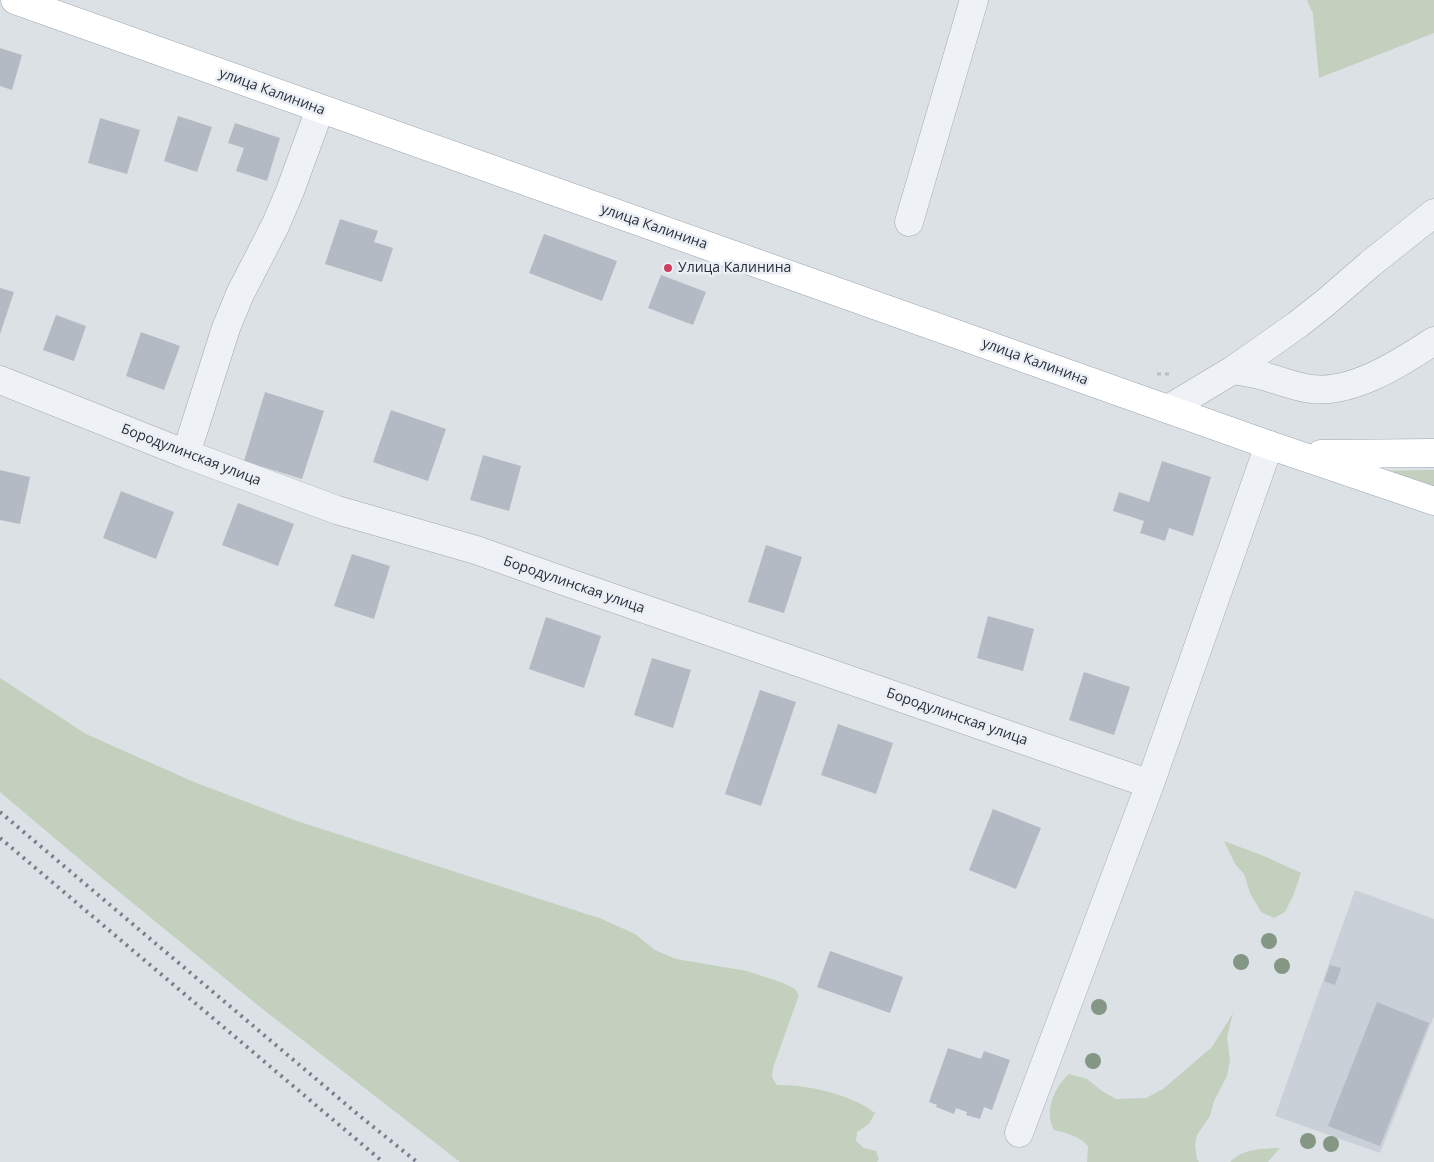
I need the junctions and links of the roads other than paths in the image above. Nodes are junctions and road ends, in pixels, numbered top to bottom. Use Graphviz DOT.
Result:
graph roads {
  1 [pos="15,0"];
  2 [pos="974,0"];
  3 [pos="320,109"];
  4 [pos="1434,213"];
  5 [pos="909,222"];
  6 [pos="1434,341"];
  7 [pos="1232,370"];
  8 [pos="0,380"];
  9 [pos="1168,410"];
  10 [pos="1281,449"];
  11 [pos="1434,453"];
  12 [pos="186,454"];
  13 [pos="1434,501"];
  14 [pos="1150,784"];
  15 [pos="1019,1133"];
  1 -- 3 [label="main road, улица Калинина"];
  2 -- 5 [label="street"];
  3 -- 9 [label="main road, улица Калинина"];
  3 -- 12 [label="street"];
  4 -- 7 [label="street"];
  6 -- 7 [label="street"];
  7 -- 9 [label="street"];
  8 -- 12 [label="street, Бородулинская улица"];
  9 -- 10 [label="main road, улица Калинина"];
  10 -- 11 [label="main road"];
  10 -- 13 [label="main road, улица Калинина"];
  10 -- 14 [label="street"];
  12 -- 14 [label="street, Бородулинская улица"];
  14 -- 15 [label="street"];
}
